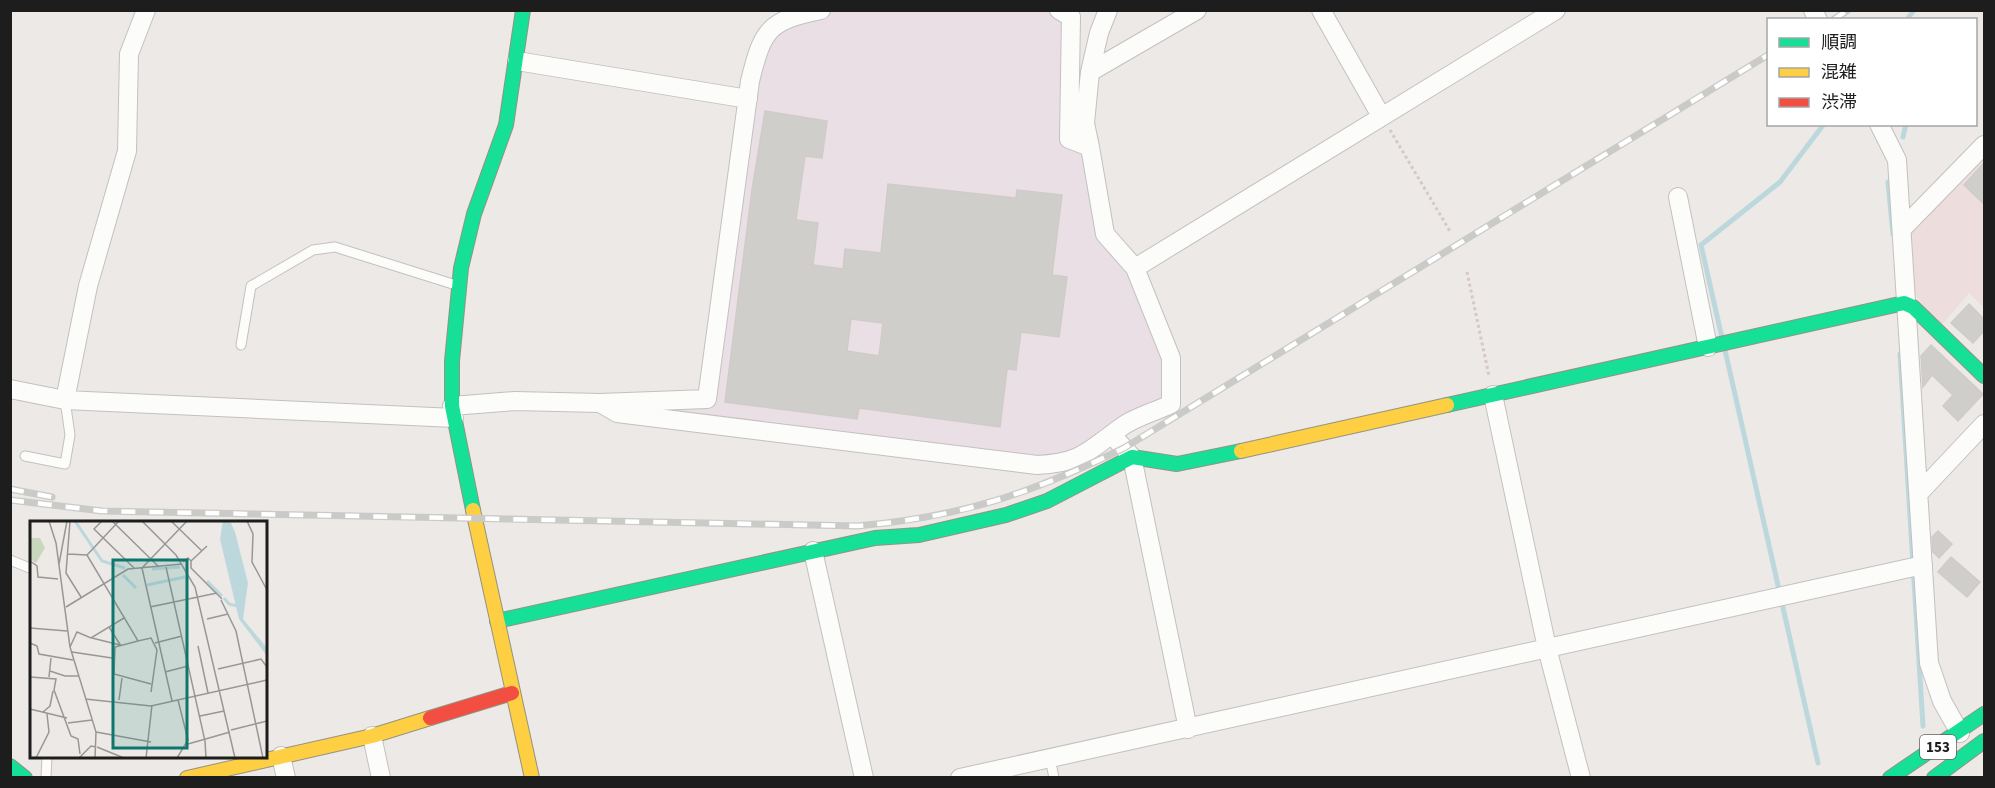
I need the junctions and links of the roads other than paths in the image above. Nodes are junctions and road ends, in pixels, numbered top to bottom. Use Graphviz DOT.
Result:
graph roads {
  1 [pos="146,10"];
  2 [pos="523,10"];
  3 [pos="821,10"];
  4 [pos="1059,10"];
  5 [pos="1108,10"];
  6 [pos="1197,10"];
  7 [pos="1321,10"];
  8 [pos="1556,10"];
  9 [pos="517,61"];
  10 [pos="1090,72"];
  11 [pos="748,99"];
  12 [pos="1381,116"];
  13 [pos="1879,126"];
  14 [pos="1984,146"];
  15 [pos="1090,147"];
  16 [pos="1678,197"];
  17 [pos="1902,229"];
  18 [pos="1135,268"];
  19 [pos="459,286"];
  20 [pos="1904,303"];
  21 [pos="241,345"];
  22 [pos="1719,345"];
  23 [pos="1984,376"];
  24 [pos="10,389"];
  25 [pos="1493,395"];
  26 [pos="65,400"];
  27 [pos="600,403"];
  28 [pos="453,412"];
  29 [pos="1984,424"];
  30 [pos="1112,435"];
  31 [pos="25,456"];
  32 [pos="1132,457"];
  33 [pos="1919,493"];
  34 [pos="813,551"];
  35 [pos="10,560"];
  36 [pos="30,567"];
  37 [pos="1915,567"];
  38 [pos="497,621"];
  39 [pos="1547,648"];
  40 [pos="512,693"];
  41 [pos="1984,714"];
  42 [pos="1188,729"];
  43 [pos="1960,733"];
  44 [pos="372,736"];
  45 [pos="1982,749"];
  46 [pos="281,756"];
  47 [pos="47,758"];
  48 [pos="1050,758"];
  49 [pos="10,766"];
  50 [pos="25,777"];
  51 [pos="46,777"];
  52 [pos="187,777"];
  53 [pos="286,777"];
  54 [pos="381,777"];
  55 [pos="532,777"];
  56 [pos="864,777"];
  57 [pos="960,777"];
  58 [pos="1054,777"];
  59 [pos="1581,777"];
  60 [pos="1890,777"];
  61 [pos="1934,777"];
  1 -- 26 [label="street"];
  2 -- 9 [label="main road"];
  3 -- 11 [label="street"];
  4 -- 15 [label="street"];
  5 -- 10 [label="street"];
  6 -- 10 [label="street"];
  7 -- 12 [label="street"];
  8 -- 12 [label="street"];
  9 -- 11 [label="street"];
  9 -- 19 [label="main road"];
  10 -- 15 [label="street"];
  11 -- 27 [label="street"];
  12 -- 18 [label="street"];
  13 -- 17 [label="street"];
  14 -- 17 [label="street"];
  15 -- 18 [label="street"];
  16 -- 22 [label="street"];
  17 -- 20 [label="street"];
  18 -- 30 [label="street"];
  19 -- 21 [label="lane"];
  19 -- 28 [label="main road"];
  20 -- 22 [label="main road"];
  20 -- 23 [label="main road"];
  20 -- 33 [label="street"];
  22 -- 25 [label="main road"];
  24 -- 26 [label="street"];
  25 -- 32 [label="main road"];
  25 -- 39 [label="street"];
  26 -- 28 [label="street"];
  26 -- 31 [label="lane"];
  27 -- 28 [label="street"];
  27 -- 30 [label="street"];
  28 -- 38 [label="main road"];
  29 -- 33 [label="street"];
  30 -- 32 [label="street"];
  32 -- 34 [label="main road"];
  32 -- 42 [label="street"];
  33 -- 37 [label="street"];
  34 -- 38 [label="main road"];
  34 -- 56 [label="street"];
  35 -- 36 [label="lane"];
  37 -- 39 [label="street"];
  37 -- 43 [label="street"];
  38 -- 40 [label="main road"];
  39 -- 42 [label="street"];
  39 -- 59 [label="street"];
  40 -- 44 [label="main road"];
  40 -- 55 [label="main road"];
  41 -- 43 [label="main road, 153"];
  42 -- 48 [label="street"];
  43 -- 60 [label="main road, 153"];
  44 -- 46 [label="main road"];
  44 -- 54 [label="street"];
  45 -- 61 [label="main road, 153"];
  46 -- 52 [label="main road"];
  46 -- 53 [label="street"];
  47 -- 51 [label="lane"];
  48 -- 57 [label="street"];
  48 -- 58 [label="lane"];
  49 -- 50 [label="main road"];
}
